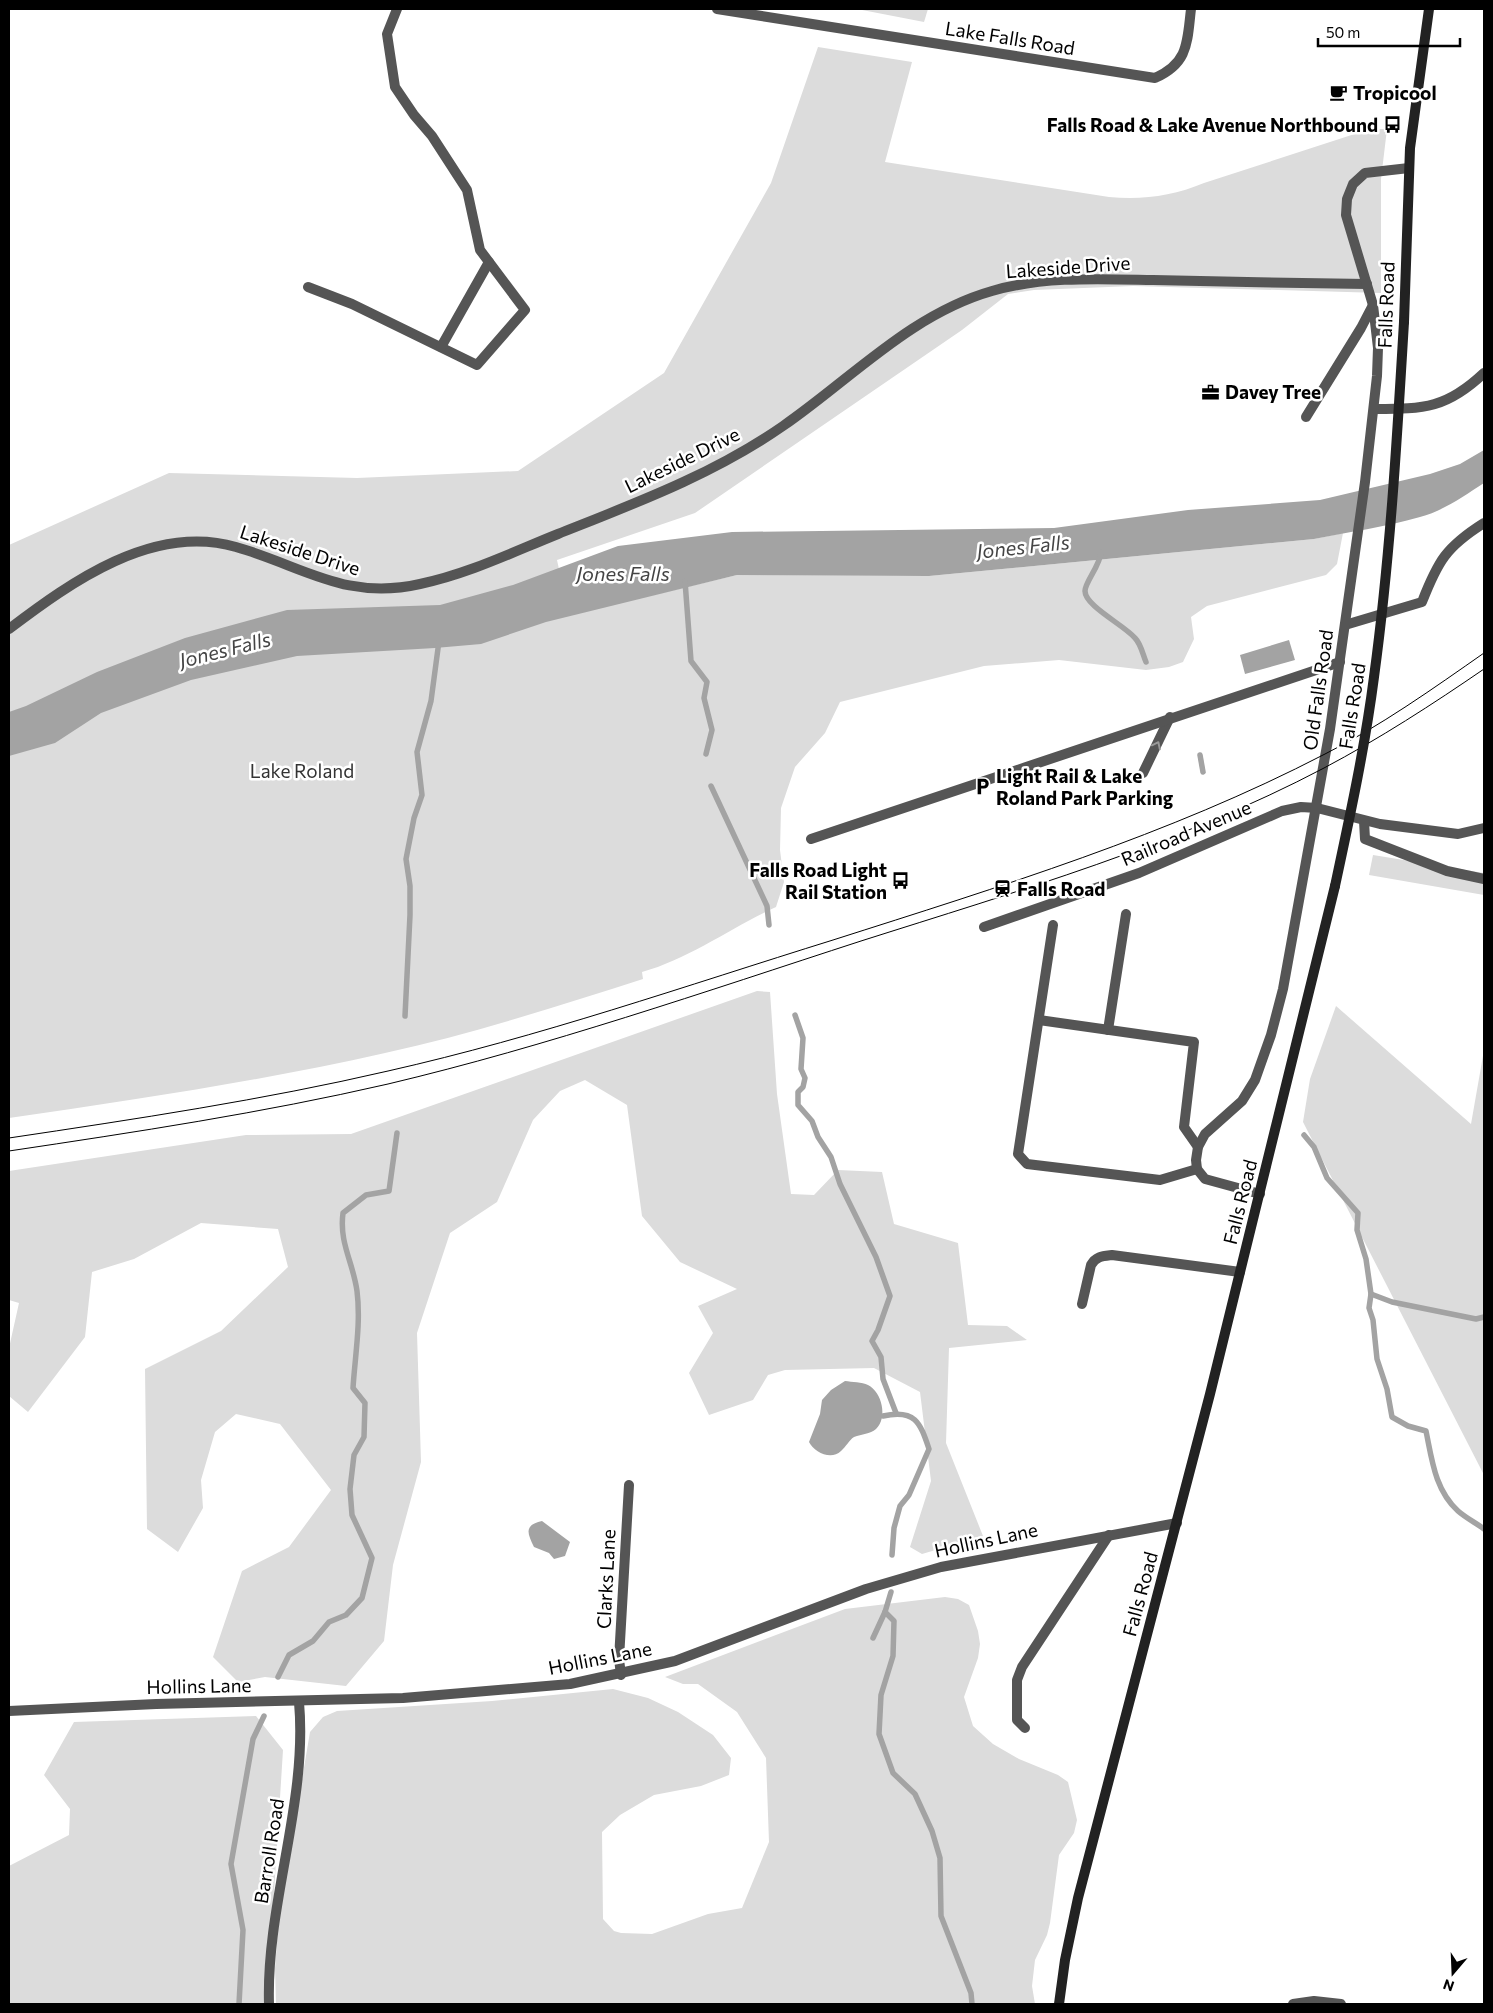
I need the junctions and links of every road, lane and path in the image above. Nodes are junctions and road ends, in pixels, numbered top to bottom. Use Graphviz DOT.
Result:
graph roads {
  1 [pos="397,9"];
  2 [pos="717,9"];
  3 [pos="1191,9"];
  4 [pos="1429,9"];
  5 [pos="1409,168"];
  6 [pos="489,262"];
  7 [pos="1367,284"];
  8 [pos="308,287"];
  9 [pos="1372,305"];
  10 [pos="440,347"];
  11 [pos="1484,372"];
  12 [pos="1375,409"];
  13 [pos="1306,417"];
  14 [pos="1484,523"];
  15 [pos="1345,625"];
  16 [pos="9,629"];
  17 [pos="1340,662"];
  18 [pos="1170,717"];
  19 [pos="1143,772"];
  20 [pos="1318,808"];
  21 [pos="1364,821"];
  22 [pos="1484,828"];
  23 [pos="811,839"];
  24 [pos="1484,879"];
  25 [pos="1126,914"];
  26 [pos="1053,925"];
  27 [pos="984,927"];
  28 [pos="1040,1020"];
  29 [pos="1108,1030"];
  30 [pos="1198,1148"];
  31 [pos="1197,1169"];
  32 [pos="1260,1194"];
  33 [pos="1240,1272"];
  34 [pos="1082,1304"];
  35 [pos="629,1485"];
  36 [pos="1177,1523"];
  37 [pos="1109,1535"];
  38 [pos="621,1675"];
  39 [pos="299,1702"];
  40 [pos="9,1711"];
  41 [pos="1025,1728"];
  42 [pos="270,2004"];
  43 [pos="1059,2004"];
  44 [pos="1293,2004"];
  45 [pos="1341,2004"];
  1 -- 6 [label="street"];
  2 -- 3 [label="street, Lake Falls Road"];
  4 -- 5 [label="main road, Falls Road"];
  5 -- 7 [label="street, Old Falls Road"];
  5 -- 32 [label="main road, Falls Road, bridge"];
  6 -- 10 [label="street"];
  6 -- 10 [label="street"];
  7 -- 9 [label="street, Old Falls Road"];
  7 -- 16 [label="street, Lakeside Drive"];
  8 -- 10 [label="street"];
  9 -- 12 [label="street, Old Falls Road"];
  9 -- 13 [label="street"];
  11 -- 12 [label="street"];
  12 -- 15 [label="street, Old Falls Road"];
  14 -- 15 [label="street"];
  15 -- 17 [label="street, Old Falls Road"];
  17 -- 18 [label="street"];
  17 -- 20 [label="street, Old Falls Road"];
  19 -- 18 [label="street, one-way"];
  18 -- 23 [label="street"];
  20 -- 21 [label="street, Railroad Avenue"];
  20 -- 27 [label="street, Railroad Avenue"];
  20 -- 30 [label="street, Old Falls Road"];
  21 -- 22 [label="street, Railroad Avenue"];
  21 -- 24 [label="street"];
  25 -- 29 [label="street"];
  26 -- 28 [label="street"];
  28 -- 29 [label="street"];
  28 -- 31 [label="street"];
  29 -- 30 [label="street"];
  30 -- 31 [label="street"];
  31 -- 32 [label="street"];
  32 -- 33 [label="main road, Falls Road"];
  33 -- 34 [label="street"];
  33 -- 36 [label="main road, Falls Road"];
  35 -- 38 [label="street, Clarks Lane"];
  36 -- 37 [label="street, Hollins Lane"];
  36 -- 43 [label="main road, Falls Road"];
  37 -- 38 [label="street, Hollins Lane"];
  37 -- 41 [label="street"];
  38 -- 39 [label="street, Hollins Lane"];
  39 -- 40 [label="street, Hollins Lane"];
  39 -- 42 [label="street, Barroll Road"];
  44 -- 45 [label="street"];
}
